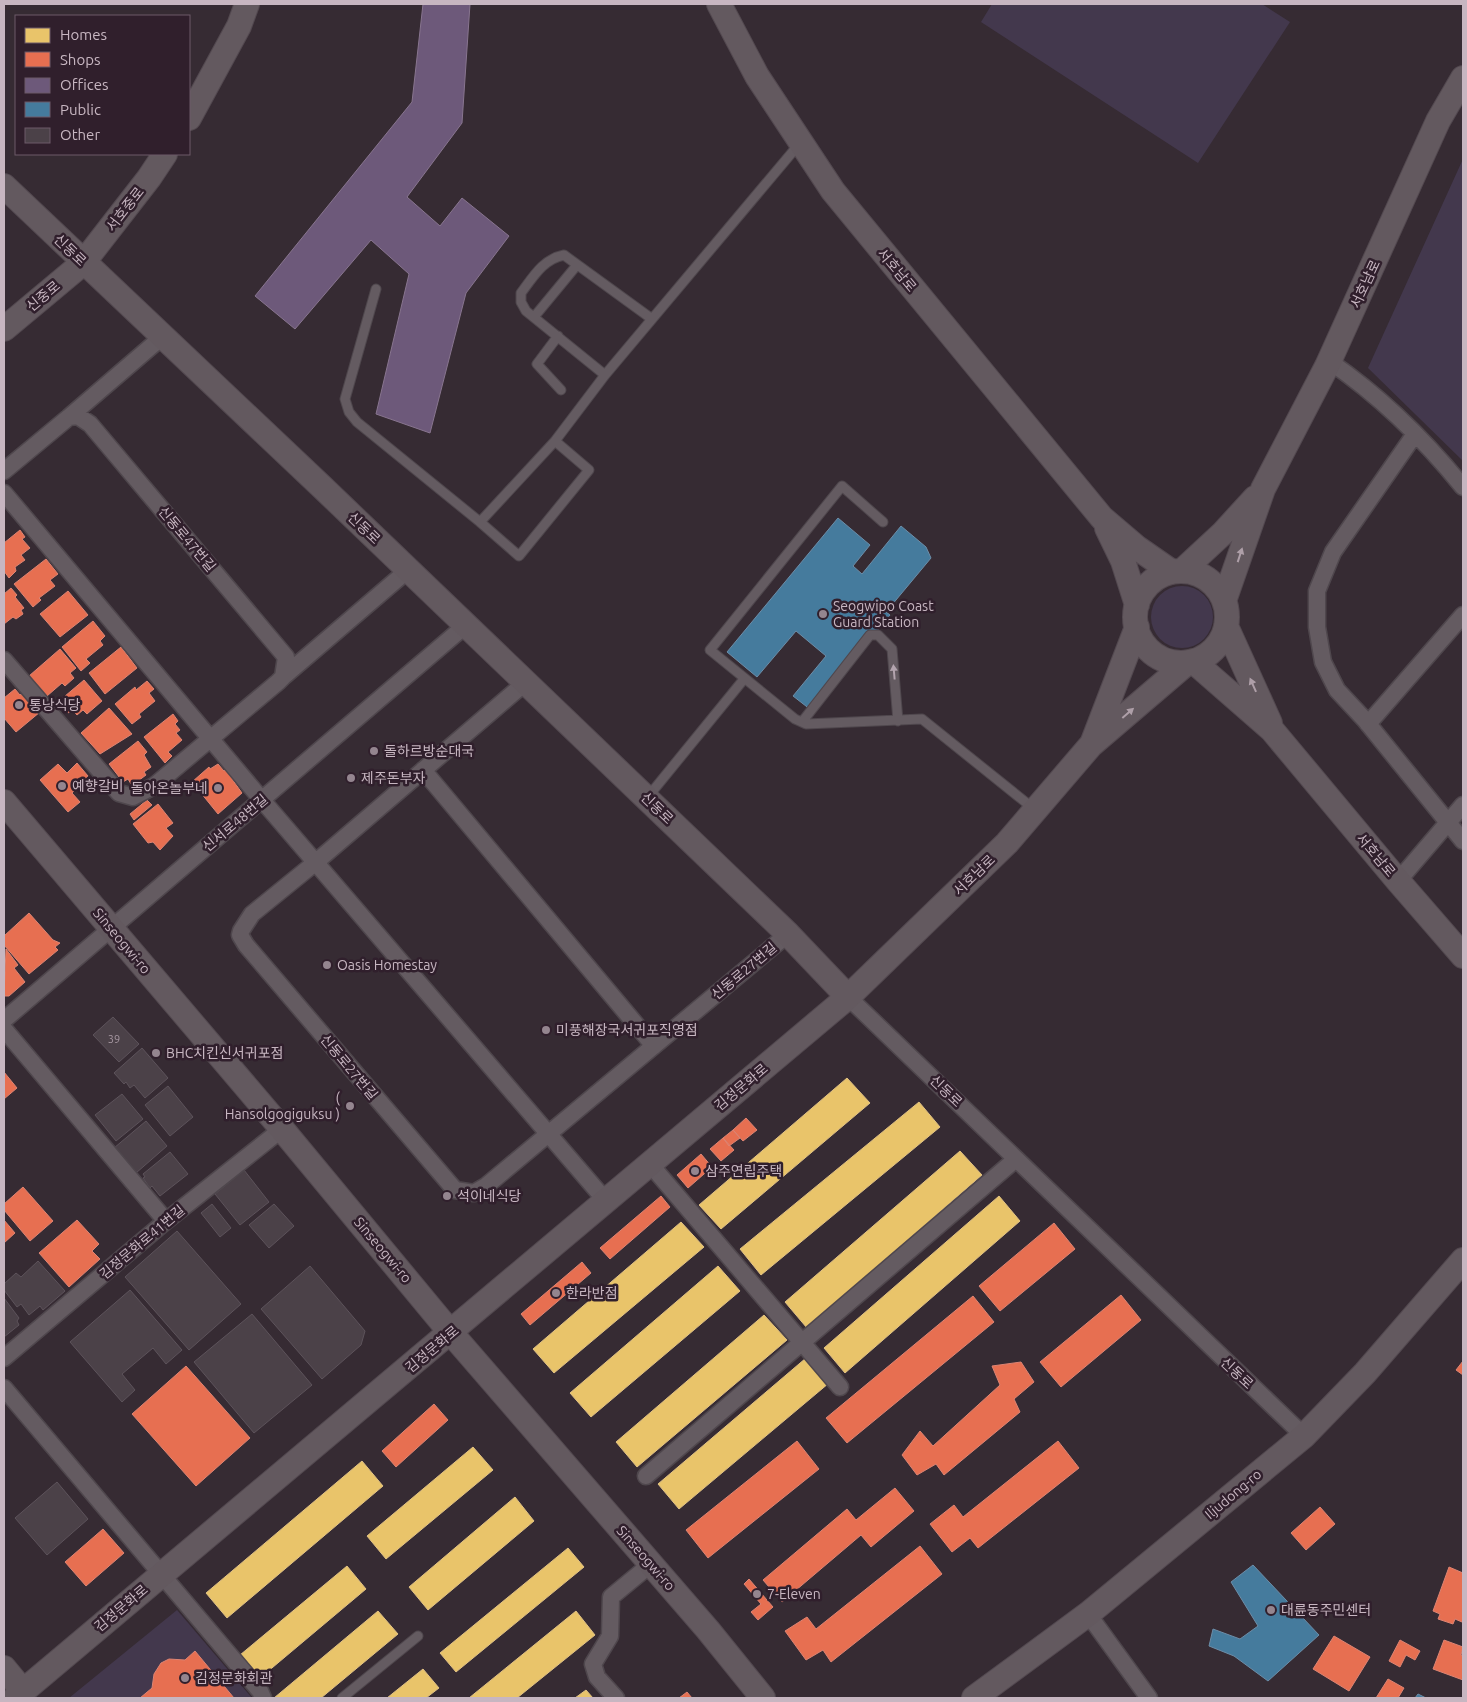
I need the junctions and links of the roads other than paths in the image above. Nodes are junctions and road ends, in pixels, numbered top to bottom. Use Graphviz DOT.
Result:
graph roads {
  1 [pos="247,4"];
  2 [pos="719,4"];
  3 [pos="1463,78"];
  4 [pos="190,116"];
  5 [pos="801,142"];
  6 [pos="164,155"];
  7 [pos="5,188"];
  8 [pos="83,263"];
  9 [pos="577,265"];
  10 [pos="376,289"];
  11 [pos="534,317"];
  12 [pos="652,320"];
  13 [pos="4,329"];
  14 [pos="558,336"];
  15 [pos="162,337"];
  16 [pos="1330,361"];
  17 [pos="605,375"];
  18 [pos="561,390"];
  19 [pos="69,417"];
  20 [pos="1415,434"];
  21 [pos="555,441"];
  22 [pos="4,471"];
  23 [pos="1463,487"];
  24 [pos="1263,489"];
  25 [pos="4,493"];
  26 [pos="1102,518"];
  27 [pos="480,522"];
  28 [pos="883,522"];
  29 [pos="408,570"];
  30 [pos="1177,571"];
  31 [pos="1224,601"];
  32 [pos="1463,615"];
  33 [pos="1137,616"];
  34 [pos="466,625"];
  35 [pos="1226,626"];
  36 [pos="4,660"];
  37 [pos="1190,661"];
  38 [pos="283,677"];
  39 [pos="744,679"];
  40 [pos="526,682"];
  41 [pos="898,720"];
  42 [pos="802,722"];
  43 [pos="1368,724"];
  44 [pos="1272,730"];
  45 [pos="211,739"];
  46 [pos="1092,745"];
  47 [pos="422,770"];
  48 [pos="647,798"];
  49 [pos="262,800"];
  50 [pos="4,802"];
  51 [pos="1463,805"];
  52 [pos="1036,811"];
  53 [pos="1447,824"];
  54 [pos="1463,841"];
  55 [pos="316,862"];
  56 [pos="1398,881"];
  57 [pos="112,928"];
  58 [pos="788,934"];
  59 [pos="1463,956"];
  60 [pos="848,997"];
  61 [pos="4,1020"];
  62 [pos="4,1029"];
  63 [pos="654,1046"];
  64 [pos="282,1129"];
  65 [pos="550,1134"];
  66 [pos="1016,1159"];
  67 [pos="650,1164"];
  68 [pos="606,1201"];
  69 [pos="166,1221"];
  70 [pos="1463,1260"];
  71 [pos="451,1333"];
  72 [pos="802,1342"];
  73 [pos="4,1358"];
  74 [pos="840,1387"];
  75 [pos="4,1388"];
  76 [pos="1304,1436"];
  77 [pos="646,1476"];
  78 [pos="650,1564"];
  79 [pos="161,1575"];
  80 [pos="1088,1614"];
  81 [pos="418,1636"];
  82 [pos="4,1668"];
  83 [pos="19,1695"];
  84 [pos="263,1698"];
  85 [pos="342,1698"];
  86 [pos="616,1698"];
  87 [pos="763,1698"];
  88 [pos="974,1698"];
  89 [pos="1149,1698"];
  1 -- 4 [label="street"];
  2 -- 5 [label="street, 서호남로"];
  3 -- 16 [label="street, 서호남로"];
  5 -- 12 [label="lane"];
  5 -- 26 [label="street, 서호남로"];
  6 -- 8 [label="street, 서호중로"];
  7 -- 8 [label="street, 신동로"];
  8 -- 13 [label="street, 신중로"];
  8 -- 15 [label="street, 신동로"];
  9 -- 11 [label="lane"];
  9 -- 11 [label="lane"];
  9 -- 12 [label="lane"];
  10 -- 27 [label="lane"];
  11 -- 14 [label="lane"];
  12 -- 17 [label="lane"];
  14 -- 17 [label="lane"];
  14 -- 18 [label="lane"];
  15 -- 19 [label="street"];
  15 -- 29 [label="street, 신동로"];
  16 -- 20 [label="street"];
  16 -- 24 [label="street, 서호남로"];
  17 -- 21 [label="lane"];
  19 -- 22 [label="street"];
  19 -- 38 [label="street, 신동로47번길"];
  20 -- 23 [label="street"];
  20 -- 43 [label="street"];
  21 -- 27 [label="lane"];
  21 -- 27 [label="lane"];
  24 -- 30 [label="street"];
  31 -- 24 [label="street, one-way"];
  25 -- 45 [label="street"];
  26 -- 30 [label="street"];
  26 -- 33 [label="street"];
  28 -- 39 [label="lane"];
  29 -- 34 [label="street, 신동로"];
  29 -- 38 [label="street"];
  30 -- 31 [label="street"];
  30 -- 33 [label="street"];
  31 -- 35 [label="street"];
  32 -- 43 [label="street"];
  33 -- 37 [label="street"];
  33 -- 46 [label="street"];
  34 -- 40 [label="street, 신동로"];
  34 -- 49 [label="street, 신서로48번길"];
  35 -- 37 [label="street"];
  44 -- 35 [label="street, one-way"];
  36 -- 45 [label="street"];
  37 -- 44 [label="street"];
  46 -- 37 [label="street, one-way"];
  38 -- 45 [label="street"];
  39 -- 42 [label="lane"];
  39 -- 48 [label="lane"];
  40 -- 47 [label="street, 신동로27번길"];
  40 -- 48 [label="street, 신동로"];
  41 -- 42 [label="lane"];
  41 -- 42 [label="lane, one-way"];
  41 -- 52 [label="lane"];
  43 -- 53 [label="street"];
  44 -- 56 [label="street, 서호남로"];
  45 -- 49 [label="street"];
  46 -- 52 [label="street, 서호남로"];
  47 -- 55 [label="street, 신동로27번길"];
  47 -- 63 [label="street"];
  48 -- 58 [label="street, 신동로"];
  49 -- 55 [label="street"];
  49 -- 57 [label="street, 신서로48번길"];
  50 -- 57 [label="street, Sinseogwi-ro"];
  51 -- 53 [label="street"];
  52 -- 60 [label="street, 서호남로"];
  53 -- 54 [label="street"];
  53 -- 56 [label="street"];
  55 -- 65 [label="street"];
  55 -- 65 [label="street, 신동로27번길"];
  56 -- 59 [label="street, 서호남로"];
  57 -- 61 [label="street, 신서로48번길"];
  57 -- 64 [label="street, Sinseogwi-ro"];
  58 -- 60 [label="street, 신동로"];
  58 -- 63 [label="street, 신동로27번길"];
  60 -- 66 [label="street, 신동로"];
  60 -- 67 [label="street, 김정문화로"];
  62 -- 69 [label="street"];
  63 -- 65 [label="street, 신동로27번길"];
  64 -- 69 [label="street, 김정문화로41번길"];
  64 -- 71 [label="street, Sinseogwi-ro"];
  65 -- 68 [label="street"];
  66 -- 72 [label="street"];
  66 -- 76 [label="street, 신동로"];
  67 -- 68 [label="street, 김정문화로"];
  67 -- 72 [label="street"];
  68 -- 71 [label="street, 김정문화로"];
  69 -- 73 [label="street, 김정문화로41번길"];
  70 -- 76 [label="street, Iljudong-ro"];
  71 -- 78 [label="street, Sinseogwi-ro"];
  71 -- 79 [label="street, 김정문화로"];
  72 -- 74 [label="street"];
  72 -- 77 [label="street"];
  75 -- 79 [label="street"];
  76 -- 80 [label="street, Iljudong-ro"];
  78 -- 86 [label="street"];
  78 -- 87 [label="street, Sinseogwi-ro"];
  79 -- 83 [label="street, 김정문화로"];
  79 -- 84 [label="street"];
  80 -- 88 [label="street, Iljudong-ro"];
  80 -- 89 [label="street"];
  81 -- 85 [label="lane"];
  82 -- 83 [label="street"];
}
